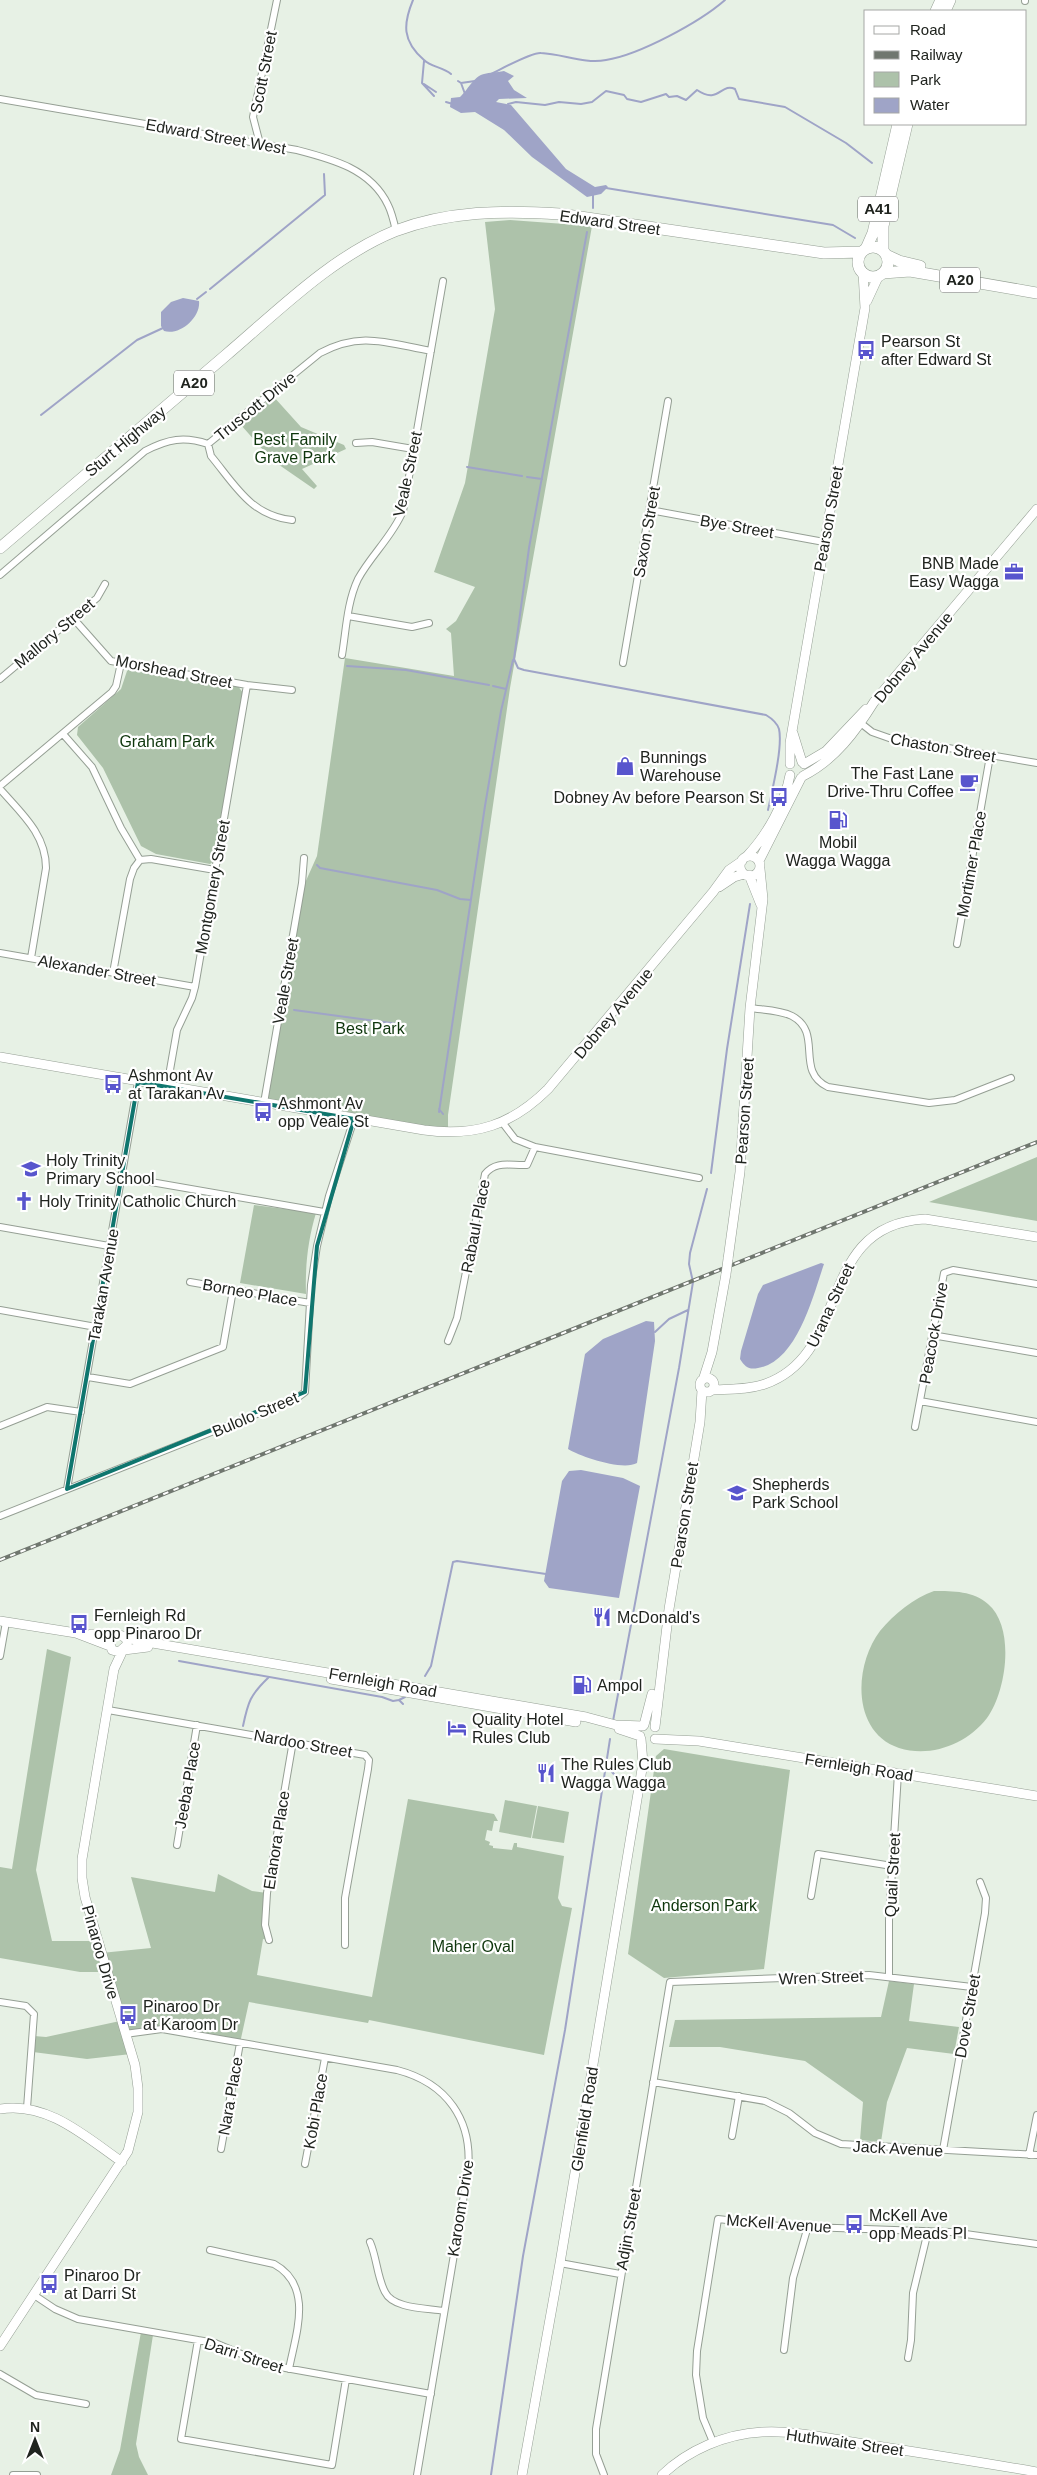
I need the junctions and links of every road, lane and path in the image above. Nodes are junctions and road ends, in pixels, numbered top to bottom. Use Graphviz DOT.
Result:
graph roads {
  1 [pos="277,0"];
  2 [pos="0,99"];
  3 [pos="898,125"];
  4 [pos="907,125"];
  5 [pos="260,144"];
  6 [pos="396,231"];
  7 [pos="864,250"];
  8 [pos="884,253"];
  9 [pos="824,254"];
  10 [pos="861,271"];
  11 [pos="881,274"];
  12 [pos="443,281"];
  13 [pos="1037,286"];
  14 [pos="1037,293"];
  15 [pos="865,308"];
  16 [pos="430,351"];
  17 [pos="668,401"];
  18 [pos="356,443"];
  19 [pos="208,444"];
  20 [pos="413,449"];
  21 [pos="1037,509"];
  22 [pos="650,510"];
  23 [pos="292,520"];
  24 [pos="824,542"];
  25 [pos="0,548"];
  26 [pos="0,575"];
  27 [pos="105,584"];
  28 [pos="348,616"];
  29 [pos="73,618"];
  30 [pos="429,624"];
  31 [pos="342,655"];
  32 [pos="121,662"];
  33 [pos="623,664"];
  34 [pos="0,679"];
  35 [pos="247,685"];
  36 [pos="292,690"];
  37 [pos="858,721"];
  38 [pos="792,730"];
  39 [pos="63,734"];
  40 [pos="990,756"];
  41 [pos="803,763"];
  42 [pos="1037,763"];
  43 [pos="790,764"];
  44 [pos="790,775"];
  45 [pos="802,777"];
  46 [pos="0,788"];
  47 [pos="304,858"];
  48 [pos="745,859"];
  49 [pos="140,860"];
  50 [pos="759,865"];
  51 [pos="215,870"];
  52 [pos="746,874"];
  53 [pos="713,892"];
  54 [pos="762,907"];
  55 [pos="957,944"];
  56 [pos="0,953"];
  57 [pos="31,958"];
  58 [pos="113,973"];
  59 [pos="195,987"];
  60 [pos="750,1008"];
  61 [pos="0,1057"];
  62 [pos="1011,1078"];
  63 [pos="138,1082"];
  64 [pos="167,1087"];
  65 [pos="264,1104"];
  66 [pos="354,1119"];
  67 [pos="502,1122"];
  68 [pos="534,1147"];
  69 [pos="122,1177"];
  70 [pos="699,1178"];
  71 [pos="324,1212"];
  72 [pos="0,1227"];
  73 [pos="1037,1237"];
  74 [pos="109,1246"];
  75 [pos="190,1282"];
  76 [pos="1037,1284"];
  77 [pos="233,1290"];
  78 [pos="310,1303"];
  79 [pos="0,1310"];
  80 [pos="96,1327"];
  81 [pos="932,1335"];
  82 [pos="448,1341"];
  83 [pos="1037,1353"];
  84 [pos="88,1378"];
  85 [pos="709,1385"];
  86 [pos="920,1401"];
  87 [pos="81,1412"];
  88 [pos="1037,1422"];
  89 [pos="0,1426"];
  90 [pos="915,1427"];
  91 [pos="68,1489"];
  92 [pos="0,1516"];
  93 [pos="668,1609"];
  94 [pos="3,1621"];
  95 [pos="76,1634"];
  96 [pos="120,1635"];
  97 [pos="117,1650"];
  98 [pos="0,1656"];
  99 [pos="108,1710"];
  100 [pos="197,1725"];
  101 [pos="643,1725"];
  102 [pos="655,1734"];
  103 [pos="641,1737"];
  104 [pos="293,1742"];
  105 [pos="643,1763"];
  106 [pos="898,1773"];
  107 [pos="1037,1796"];
  108 [pos="177,1845"];
  109 [pos="892,1866"];
  110 [pos="980,1882"];
  111 [pos="812,1896"];
  112 [pos="269,1940"];
  113 [pos="345,1945"];
  114 [pos="888,1977"];
  115 [pos="670,1982"];
  116 [pos="972,1987"];
  117 [pos="0,2002"];
  118 [pos="125,2034"];
  119 [pos="240,2043"];
  120 [pos="325,2058"];
  121 [pos="653,2082"];
  122 [pos="739,2096"];
  123 [pos="0,2108"];
  124 [pos="27,2108"];
  125 [pos="1037,2115"];
  126 [pos="732,2136"];
  127 [pos="221,2149"];
  128 [pos="943,2150"];
  129 [pos="1029,2155"];
  130 [pos="1037,2155"];
  131 [pos="122,2162"];
  132 [pos="305,2164"];
  133 [pos="808,2226"];
  134 [pos="928,2231"];
  135 [pos="370,2242"];
  136 [pos="1037,2244"];
  137 [pos="210,2250"];
  138 [pos="560,2263"];
  139 [pos="620,2274"];
  140 [pos="34,2295"];
  141 [pos="444,2311"];
  142 [pos="198,2340"];
  143 [pos="0,2346"];
  144 [pos="784,2350"];
  145 [pos="908,2358"];
  146 [pos="289,2369"];
  147 [pos="0,2374"];
  148 [pos="346,2379"];
  149 [pos="430,2394"];
  150 [pos="86,2404"];
  151 [pos="713,2442"];
  152 [pos="1018,2472"];
  153 [pos="1037,2472"];
  154 [pos="13,2475"];
  155 [pos="37,2475"];
  156 [pos="417,2475"];
  157 [pos="522,2475"];
  158 [pos="604,2475"];
  159 [pos="662,2475"];
  1 -- 5 [label="street, Scott Street"];
  2 -- 5 [label="street, Edward Street West"];
  3 -- 7 [label="highway, A41"];
  4 -- 8 [label="highway, A41"];
  5 -- 6 [label="street, Edward Street West"];
  6 -- 9 [label="highway, Edward Street / A20"];
  6 -- 25 [label="highway, Sturt Highway / A20"];
  7 -- 8 [label="highway, A20"];
  7 -- 9 [label="highway, Edward Street / A20"];
  7 -- 10 [label="highway, A41"];
  8 -- 11 [label="highway, A41"];
  8 -- 13 [label="highway, A20"];
  9 -- 10 [label="highway, Edward Street / A20"];
  10 -- 11 [label="highway, A20"];
  10 -- 15 [label="street, Pearson Street"];
  11 -- 14 [label="highway, A20"];
  11 -- 15 [label="street, Pearson Street"];
  12 -- 16 [label="street, Veale Street"];
  15 -- 24 [label="street, Pearson Street"];
  16 -- 19 [label="street, Truscott Drive"];
  16 -- 20 [label="street, Veale Street"];
  17 -- 22 [label="street, Saxon Street"];
  18 -- 20 [label="street"];
  19 -- 23 [label="street"];
  19 -- 26 [label="street, Truscott Drive"];
  20 -- 28 [label="street, Veale Street"];
  21 -- 37 [label="street, Dobney Avenue"];
  22 -- 24 [label="street, Bye Street"];
  22 -- 33 [label="street, Saxon Street"];
  24 -- 38 [label="street, Pearson Street"];
  27 -- 29 [label="street, Mallory Street"];
  28 -- 30 [label="street"];
  28 -- 31 [label="street, Veale Street"];
  29 -- 32 [label="street, Morshead Street"];
  29 -- 34 [label="street, Mallory Street"];
  32 -- 35 [label="street, Morshead Street"];
  32 -- 39 [label="street"];
  35 -- 36 [label="street, Morshead Street"];
  35 -- 51 [label="street, Montgomery Street"];
  37 -- 40 [label="street, Chaston Street"];
  37 -- 41 [label="street"];
  37 -- 45 [label="street, Dobney Avenue"];
  38 -- 41 [label="street, Pearson Street"];
  38 -- 43 [label="street, Pearson Street"];
  39 -- 46 [label="street"];
  39 -- 49 [label="street"];
  40 -- 42 [label="street, Chaston Street"];
  40 -- 55 [label="street, Mortimer Place"];
  41 -- 43 [label="street"];
  41 -- 45 [label="street"];
  43 -- 44 [label="street"];
  44 -- 45 [label="street"];
  44 -- 48 [label="street, Dobney Avenue"];
  45 -- 50 [label="street, Dobney Avenue"];
  46 -- 57 [label="street"];
  47 -- 65 [label="street, Veale Street"];
  48 -- 50 [label="street"];
  48 -- 52 [label="street"];
  48 -- 53 [label="street, Dobney Avenue"];
  49 -- 51 [label="street"];
  49 -- 58 [label="street"];
  50 -- 52 [label="street"];
  50 -- 54 [label="street, Pearson Street"];
  51 -- 59 [label="street, Montgomery Street"];
  52 -- 53 [label="street, Dobney Avenue"];
  52 -- 54 [label="street"];
  53 -- 67 [label="street, Dobney Avenue"];
  54 -- 60 [label="street, Pearson Street"];
  56 -- 57 [label="street, Alexander Street"];
  57 -- 58 [label="street, Alexander Street"];
  58 -- 59 [label="street, Alexander Street"];
  59 -- 64 [label="street, Montgomery Street"];
  60 -- 62 [label="street"];
  60 -- 85 [label="street, Pearson Street, bridge"];
  61 -- 63 [label="street, Dobney Avenue"];
  63 -- 64 [label="street, Dobney Avenue"];
  63 -- 69 [label="street, Tarakan Avenue"];
  64 -- 65 [label="street, Dobney Avenue"];
  65 -- 66 [label="street, Dobney Avenue"];
  66 -- 67 [label="street, Dobney Avenue"];
  66 -- 71 [label="street, Bulolo Street"];
  67 -- 68 [label="street"];
  68 -- 70 [label="street"];
  68 -- 82 [label="street, Rabaul Place"];
  69 -- 71 [label="street"];
  69 -- 74 [label="street, Tarakan Avenue"];
  71 -- 78 [label="street, Bulolo Street"];
  72 -- 74 [label="street"];
  73 -- 85 [label="street, Urana Street"];
  74 -- 80 [label="street, Tarakan Avenue"];
  75 -- 77 [label="street, Borneo Place"];
  76 -- 81 [label="street, Peacock Drive"];
  77 -- 78 [label="street, Borneo Place"];
  77 -- 84 [label="street"];
  78 -- 91 [label="street, Bulolo Street"];
  79 -- 80 [label="street"];
  80 -- 84 [label="street, Tarakan Avenue"];
  81 -- 83 [label="street"];
  81 -- 86 [label="street, Peacock Drive"];
  84 -- 87 [label="street, Tarakan Avenue"];
  85 -- 93 [label="street, Pearson Street"];
  86 -- 88 [label="street"];
  86 -- 90 [label="street, Peacock Drive"];
  87 -- 89 [label="street"];
  87 -- 91 [label="street, Tarakan Avenue"];
  91 -- 92 [label="street, Bulolo Street"];
  93 -- 101 [label="street, Pearson Street"];
  93 -- 102 [label="street, Pearson Street"];
  94 -- 95 [label="street, Fernleigh Road"];
  94 -- 98 [label="street"];
  95 -- 96 [label="street, Fernleigh Road"];
  95 -- 97 [label="street, Fernleigh Road"];
  96 -- 97 [label="street, Pinaroo Drive"];
  96 -- 97 [label="street"];
  96 -- 101 [label="street, Fernleigh Road"];
  97 -- 99 [label="street, Pinaroo Drive"];
  97 -- 103 [label="street, Fernleigh Road"];
  99 -- 100 [label="street, Nardoo Street"];
  99 -- 118 [label="street, Pinaroo Drive"];
  100 -- 104 [label="street, Nardoo Street"];
  100 -- 108 [label="street, Jeeba Place"];
  101 -- 102 [label="street"];
  101 -- 103 [label="street"];
  102 -- 103 [label="street"];
  102 -- 105 [label="street, Glenfield Road"];
  102 -- 106 [label="street, Fernleigh Road"];
  103 -- 105 [label="street, Glenfield Road"];
  104 -- 112 [label="street, Elanora Place"];
  104 -- 113 [label="street, Nardoo Street"];
  105 -- 138 [label="street, Glenfield Road"];
  106 -- 107 [label="street, Fernleigh Road"];
  106 -- 109 [label="street, Quail Street"];
  109 -- 111 [label="street"];
  109 -- 114 [label="street, Quail Street"];
  110 -- 116 [label="street, Dove Street"];
  114 -- 115 [label="street, Wren Street"];
  114 -- 116 [label="street, Wren Street"];
  115 -- 121 [label="street, Adjin Street"];
  116 -- 128 [label="street, Dove Street"];
  117 -- 124 [label="street"];
  118 -- 119 [label="street, Karoom Drive"];
  118 -- 131 [label="street, Pinaroo Drive"];
  119 -- 120 [label="street, Karoom Drive"];
  119 -- 127 [label="street, Nara Place"];
  120 -- 132 [label="street, Kobi Place"];
  120 -- 141 [label="street, Karoom Drive"];
  121 -- 122 [label="street, Jack Avenue"];
  121 -- 139 [label="street, Adjin Street"];
  122 -- 126 [label="street"];
  122 -- 128 [label="street, Jack Avenue"];
  123 -- 124 [label="street"];
  124 -- 131 [label="street"];
  125 -- 129 [label="street"];
  128 -- 129 [label="street, Jack Avenue"];
  129 -- 130 [label="street, Jack Avenue"];
  131 -- 140 [label="street, Pinaroo Drive"];
  133 -- 134 [label="street, McKell Avenue"];
  133 -- 144 [label="street"];
  133 -- 151 [label="street, McKell Avenue"];
  134 -- 136 [label="street, McKell Avenue"];
  134 -- 145 [label="street"];
  135 -- 141 [label="street"];
  137 -- 146 [label="street"];
  138 -- 139 [label="street"];
  138 -- 157 [label="street, Glenfield Road"];
  139 -- 158 [label="street, Adjin Street"];
  140 -- 142 [label="street, Darri Street"];
  140 -- 143 [label="street, Pinaroo Drive"];
  141 -- 149 [label="street, Karoom Drive"];
  142 -- 146 [label="street, Darri Street"];
  142 -- 148 [label="street"];
  146 -- 148 [label="street, Darri Street"];
  147 -- 150 [label="street"];
  148 -- 149 [label="street, Darri Street"];
  149 -- 156 [label="street, Karoom Drive"];
  151 -- 152 [label="street, Huthwaite Street"];
  151 -- 159 [label="street, Huthwaite Street"];
  152 -- 153 [label="street, Huthwaite Street"];
  154 -- 155 [label="street"];
}
